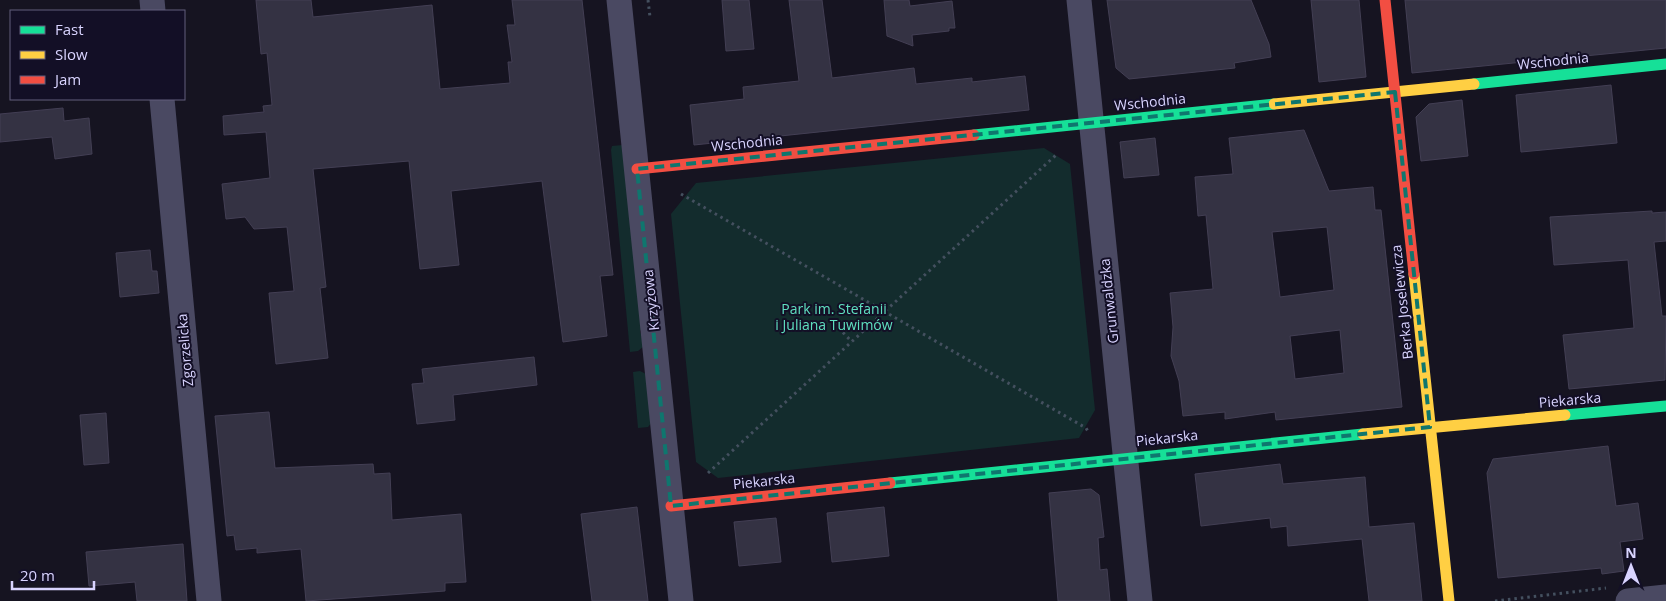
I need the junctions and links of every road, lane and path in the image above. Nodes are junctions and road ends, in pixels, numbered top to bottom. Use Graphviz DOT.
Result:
graph roads {
  1 [pos="619,0"];
  2 [pos="1079,0"];
  3 [pos="1385,0"];
  4 [pos="1666,64"];
  5 [pos="1395,92"];
  6 [pos="162,100"];
  7 [pos="1091,123"];
  8 [pos="1061,151"];
  9 [pos="637,169"];
  10 [pos="678,192"];
  11 [pos="884,312"];
  12 [pos="834,323"];
  13 [pos="852,342"];
  14 [pos="1666,406"];
  15 [pos="1430,427"];
  16 [pos="1094,440"];
  17 [pos="1125,457"];
  18 [pos="702,479"];
  19 [pos="671,506"];
  20 [pos="1618,594"];
  21 [pos="1666,597"];
  22 [pos="209,601"];
  23 [pos="681,601"];
  24 [pos="1140,601"];
  25 [pos="1449,601"];
  26 [pos="1495,601"];
  1 -- 9 [label="street, Krzyżowa"];
  2 -- 7 [label="street, Grunwaldzka"];
  3 -- 5 [label="street, Berka Joselewicza"];
  4 -- 5 [label="street, Wschodnia"];
  5 -- 7 [label="street, Wschodnia"];
  5 -- 15 [label="street, Berka Joselewicza"];
  6 -- 22 [label="street, Zgorzelicka"];
  7 -- 9 [label="street, Wschodnia"];
  7 -- 17 [label="street, Grunwaldzka"];
  8 -- 11 [label="path"];
  9 -- 19 [label="street, Krzyżowa"];
  10 -- 11 [label="path"];
  11 -- 13 [label="path"];
  11 -- 16 [label="path"];
  12 -- 13 [label="path"];
  13 -- 18 [label="path"];
  14 -- 15 [label="street, Piekarska"];
  15 -- 17 [label="street, Piekarska"];
  15 -- 25 [label="street, Berka Joselewicza"];
  17 -- 19 [label="street, Piekarska"];
  17 -- 24 [label="street, Grunwaldzka"];
  19 -- 23 [label="street, Krzyżowa"];
  20 -- 21 [label="street"];
  20 -- 26 [label="path"];
}
